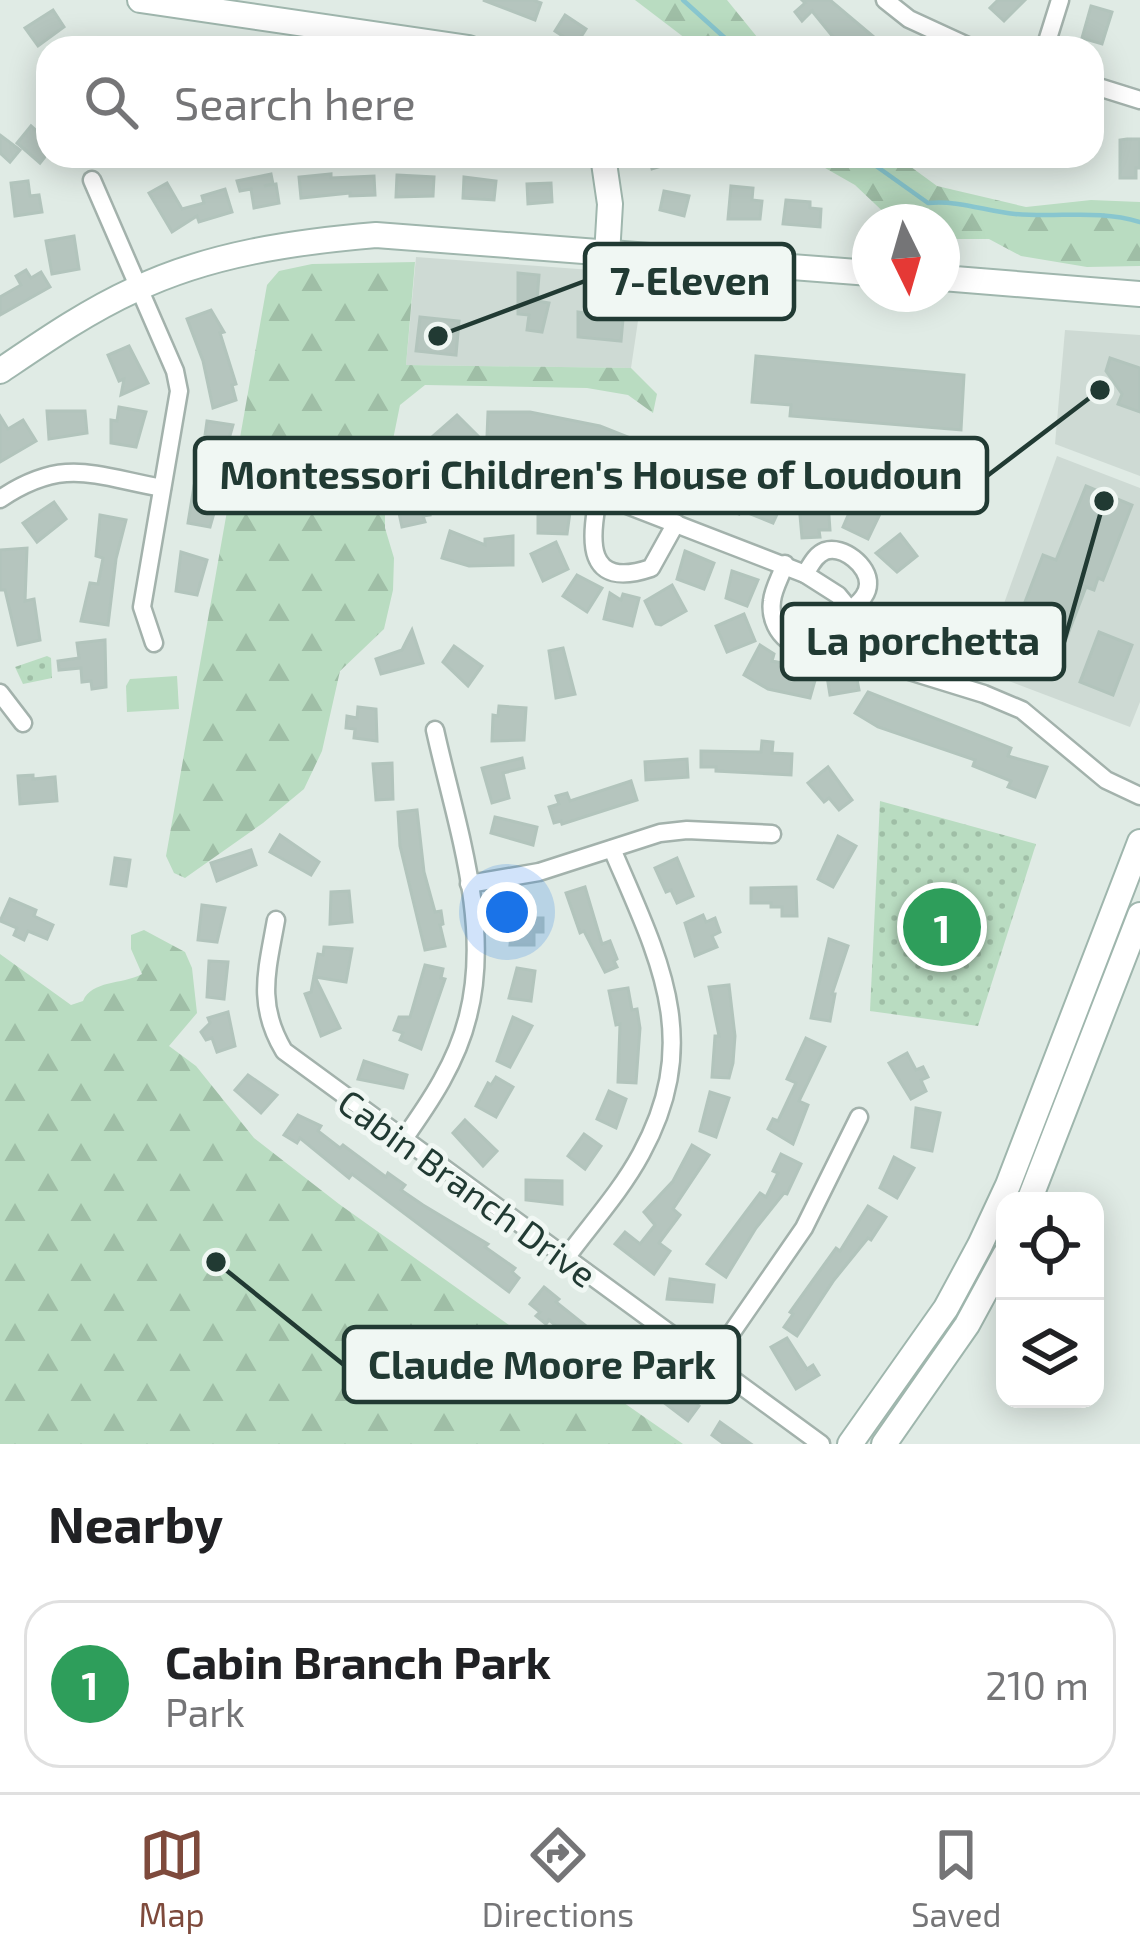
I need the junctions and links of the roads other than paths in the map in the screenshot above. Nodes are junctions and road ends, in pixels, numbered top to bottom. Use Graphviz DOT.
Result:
graph roads {
  1 [pos="140,0"];
  2 [pos="885,0"];
  3 [pos="1060,0"];
  4 [pos="387,36"];
  5 [pos="943,36"];
  6 [pos="1049,36"];
  7 [pos="1104,89"];
  8 [pos="1140,100"];
  9 [pos="605,168"];
  10 [pos="92,180"];
  11 [pos="607,255"];
  12 [pos="852,272"];
  13 [pos="960,279"];
  14 [pos="136,288"];
  15 [pos="1140,293"];
  16 [pos="0,371"];
  17 [pos="489,482"];
  18 [pos="161,488"];
  19 [pos="599,494"];
  20 [pos="0,499"];
  21 [pos="676,523"];
  22 [pos="785,564"];
  23 [pos="806,574"];
  24 [pos="856,614"];
  25 [pos="154,643"];
  26 [pos="0,693"];
  27 [pos="23,723"];
  28 [pos="435,730"];
  29 [pos="1140,796"];
  30 [pos="772,834"];
  31 [pos="1140,842"];
  32 [pos="612,849"];
  33 [pos="469,884"];
  34 [pos="1140,916"];
  35 [pos="276,920"];
  36 [pos="859,1117"];
  37 [pos="403,1140"];
  38 [pos="1033,1192"];
  39 [pos="566,1258"];
  40 [pos="996,1272"];
  41 [pos="710,1364"];
  42 [pos="821,1444"];
  43 [pos="850,1444"];
  44 [pos="884,1444"];
  1 -- 4 [label="main road"];
  2 -- 5 [label="street"];
  3 -- 6 [label="street"];
  7 -- 8 [label="street"];
  9 -- 11 [label="main road"];
  10 -- 14 [label="street"];
  11 -- 12 [label="main road"];
  11 -- 14 [label="main road"];
  13 -- 15 [label="main road"];
  14 -- 16 [label="main road"];
  14 -- 18 [label="street"];
  17 -- 19 [label="street"];
  18 -- 20 [label="street"];
  18 -- 25 [label="street"];
  19 -- 21 [label="street"];
  19 -- 21 [label="street"];
  21 -- 22 [label="street"];
  22 -- 23 [label="street"];
  22 -- 24 [label="street"];
  23 -- 24 [label="street"];
  23 -- 24 [label="street"];
  24 -- 29 [label="street"];
  26 -- 27 [label="street"];
  28 -- 33 [label="street"];
  30 -- 32 [label="street"];
  31 -- 43 [label="main road"];
  32 -- 33 [label="street"];
  32 -- 39 [label="street"];
  33 -- 37 [label="street"];
  34 -- 38 [label="main road"];
  35 -- 37 [label="street, Cabin Branch Drive"];
  36 -- 41 [label="street"];
  37 -- 39 [label="street, Cabin Branch Drive"];
  39 -- 41 [label="street, Cabin Branch Drive"];
  40 -- 44 [label="main road"];
  41 -- 42 [label="street, Cabin Branch Drive"];
}
